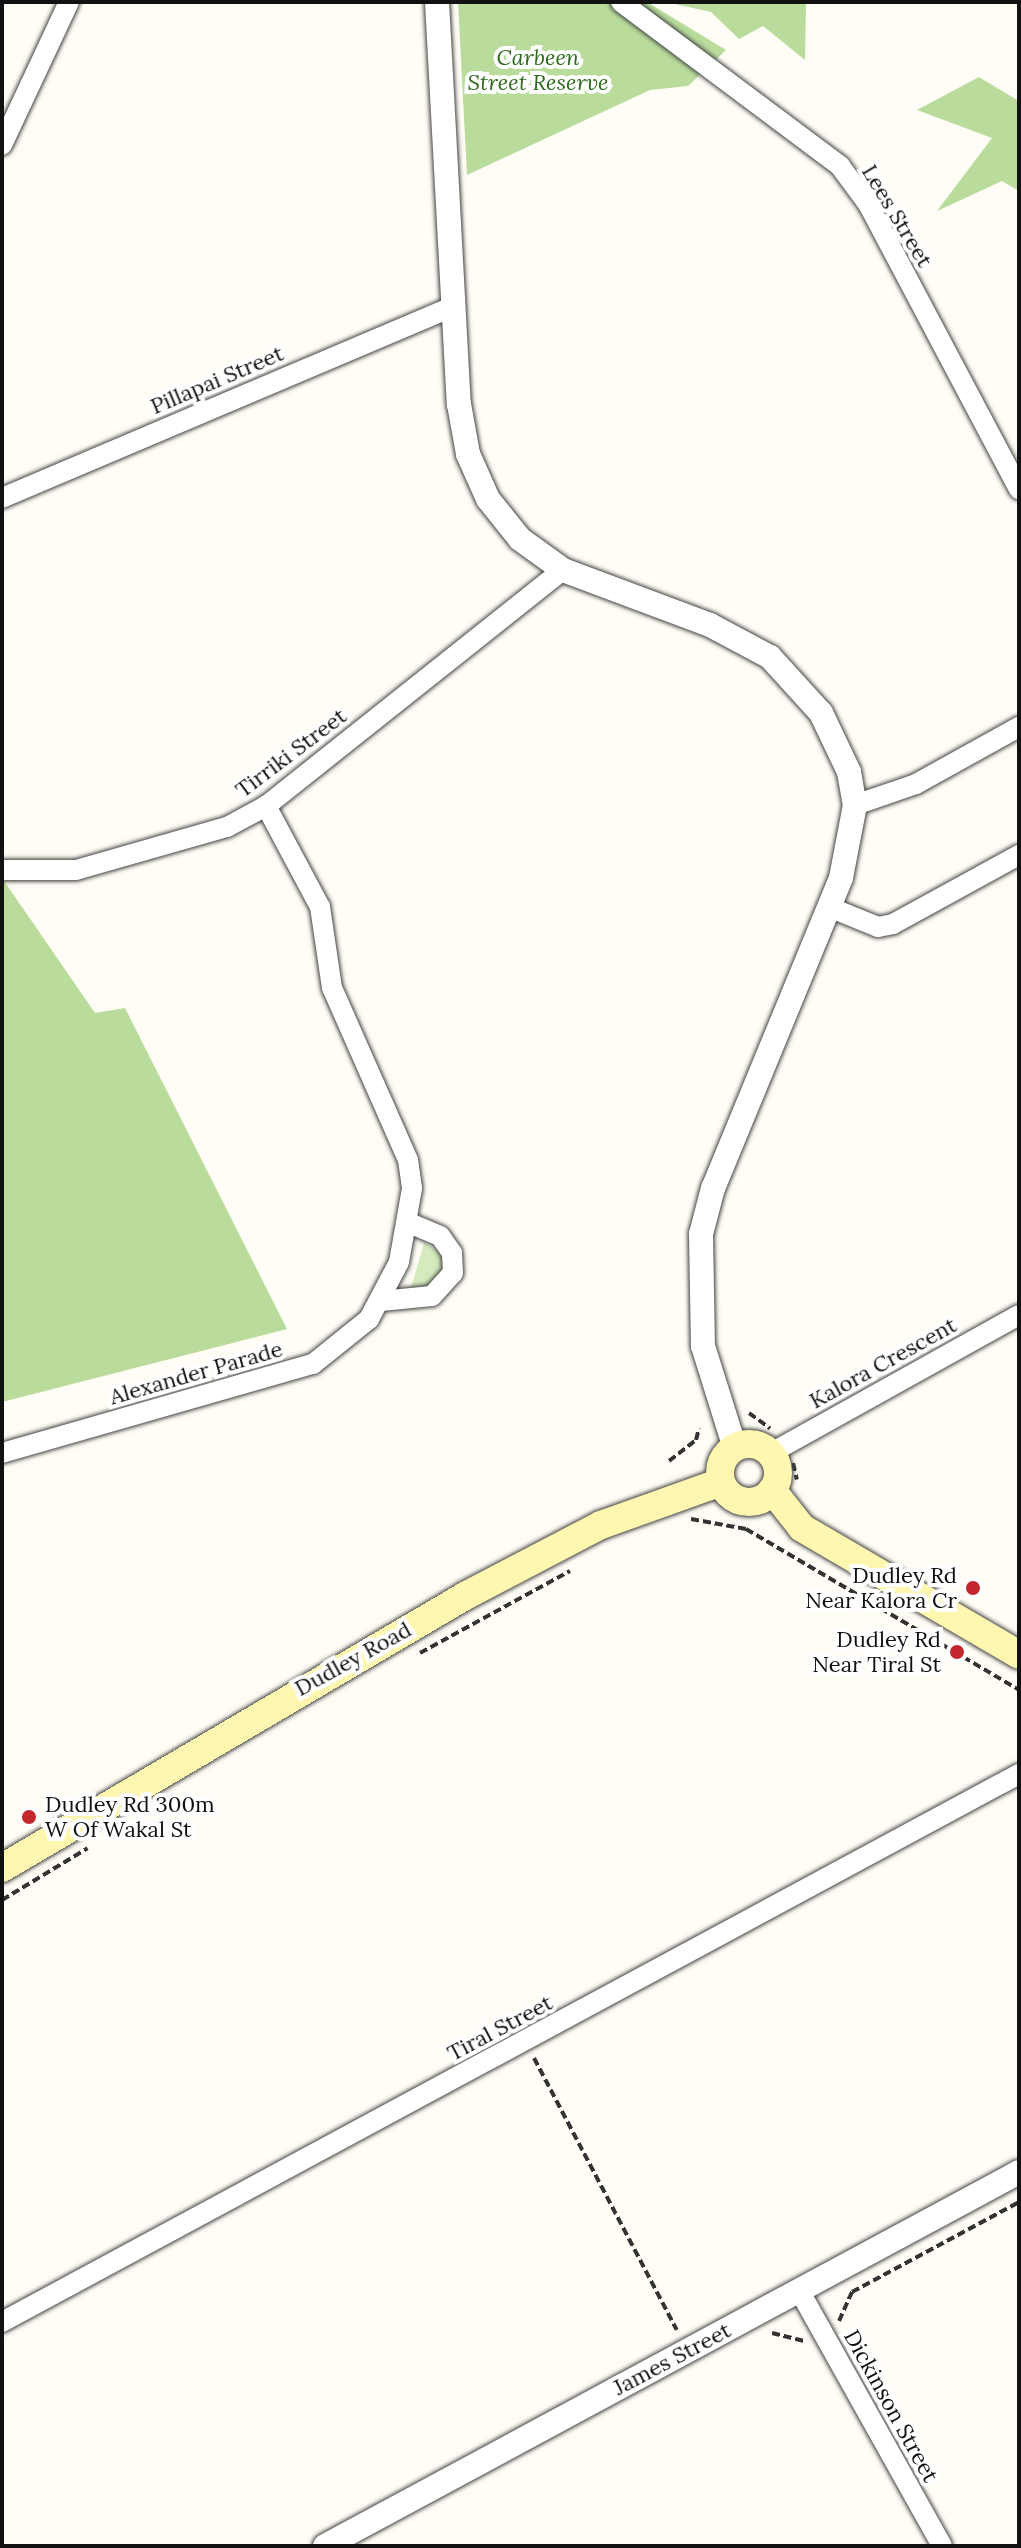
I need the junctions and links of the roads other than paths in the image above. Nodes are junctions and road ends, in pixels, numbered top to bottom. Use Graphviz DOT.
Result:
graph roads {
  1 [pos="69,2"];
  2 [pos="437,2"];
  3 [pos="621,2"];
  4 [pos="2,145"];
  5 [pos="452,307"];
  6 [pos="1019,489"];
  7 [pos="2,498"];
  8 [pos="563,570"];
  9 [pos="1019,727"];
  10 [pos="855,805"];
  11 [pos="266,806"];
  12 [pos="1019,855"];
  13 [pos="2,870"];
  14 [pos="829,907"];
  15 [pos="409,1223"];
  16 [pos="381,1301"];
  17 [pos="1019,1315"];
  18 [pos="735,1448"];
  19 [pos="778,1448"];
  20 [pos="2,1453"];
  21 [pos="721,1482"];
  22 [pos="772,1490"];
  23 [pos="1019,1655"];
  24 [pos="1019,1774"];
  25 [pos="2,1868"];
  26 [pos="1019,2172"];
  27 [pos="799,2290"];
  28 [pos="2,2322"];
  29 [pos="325,2546"];
  30 [pos="942,2546"];
  1 -- 4 [label="street"];
  2 -- 5 [label="street"];
  3 -- 6 [label="street, Lees Street"];
  5 -- 7 [label="street, Pillapai Street"];
  5 -- 8 [label="street"];
  8 -- 10 [label="street"];
  8 -- 11 [label="street, Tirriki Street"];
  9 -- 10 [label="street"];
  10 -- 14 [label="street"];
  11 -- 13 [label="street, Tirriki Street"];
  11 -- 15 [label="street, Alexander Parade"];
  12 -- 14 [label="street"];
  14 -- 18 [label="street"];
  15 -- 16 [label="street, Alexander Parade"];
  15 -- 16 [label="street"];
  16 -- 20 [label="street, Alexander Parade"];
  17 -- 19 [label="street, Kalora Crescent"];
  18 -- 19 [label="main road"];
  18 -- 21 [label="main road"];
  19 -- 22 [label="main road"];
  21 -- 22 [label="main road"];
  21 -- 25 [label="main road, Dudley Road"];
  22 -- 23 [label="main road"];
  24 -- 28 [label="street, Tiral Street"];
  26 -- 27 [label="street, James Street"];
  27 -- 29 [label="street, James Street"];
  27 -- 30 [label="street, Dickinson Street"];
}
